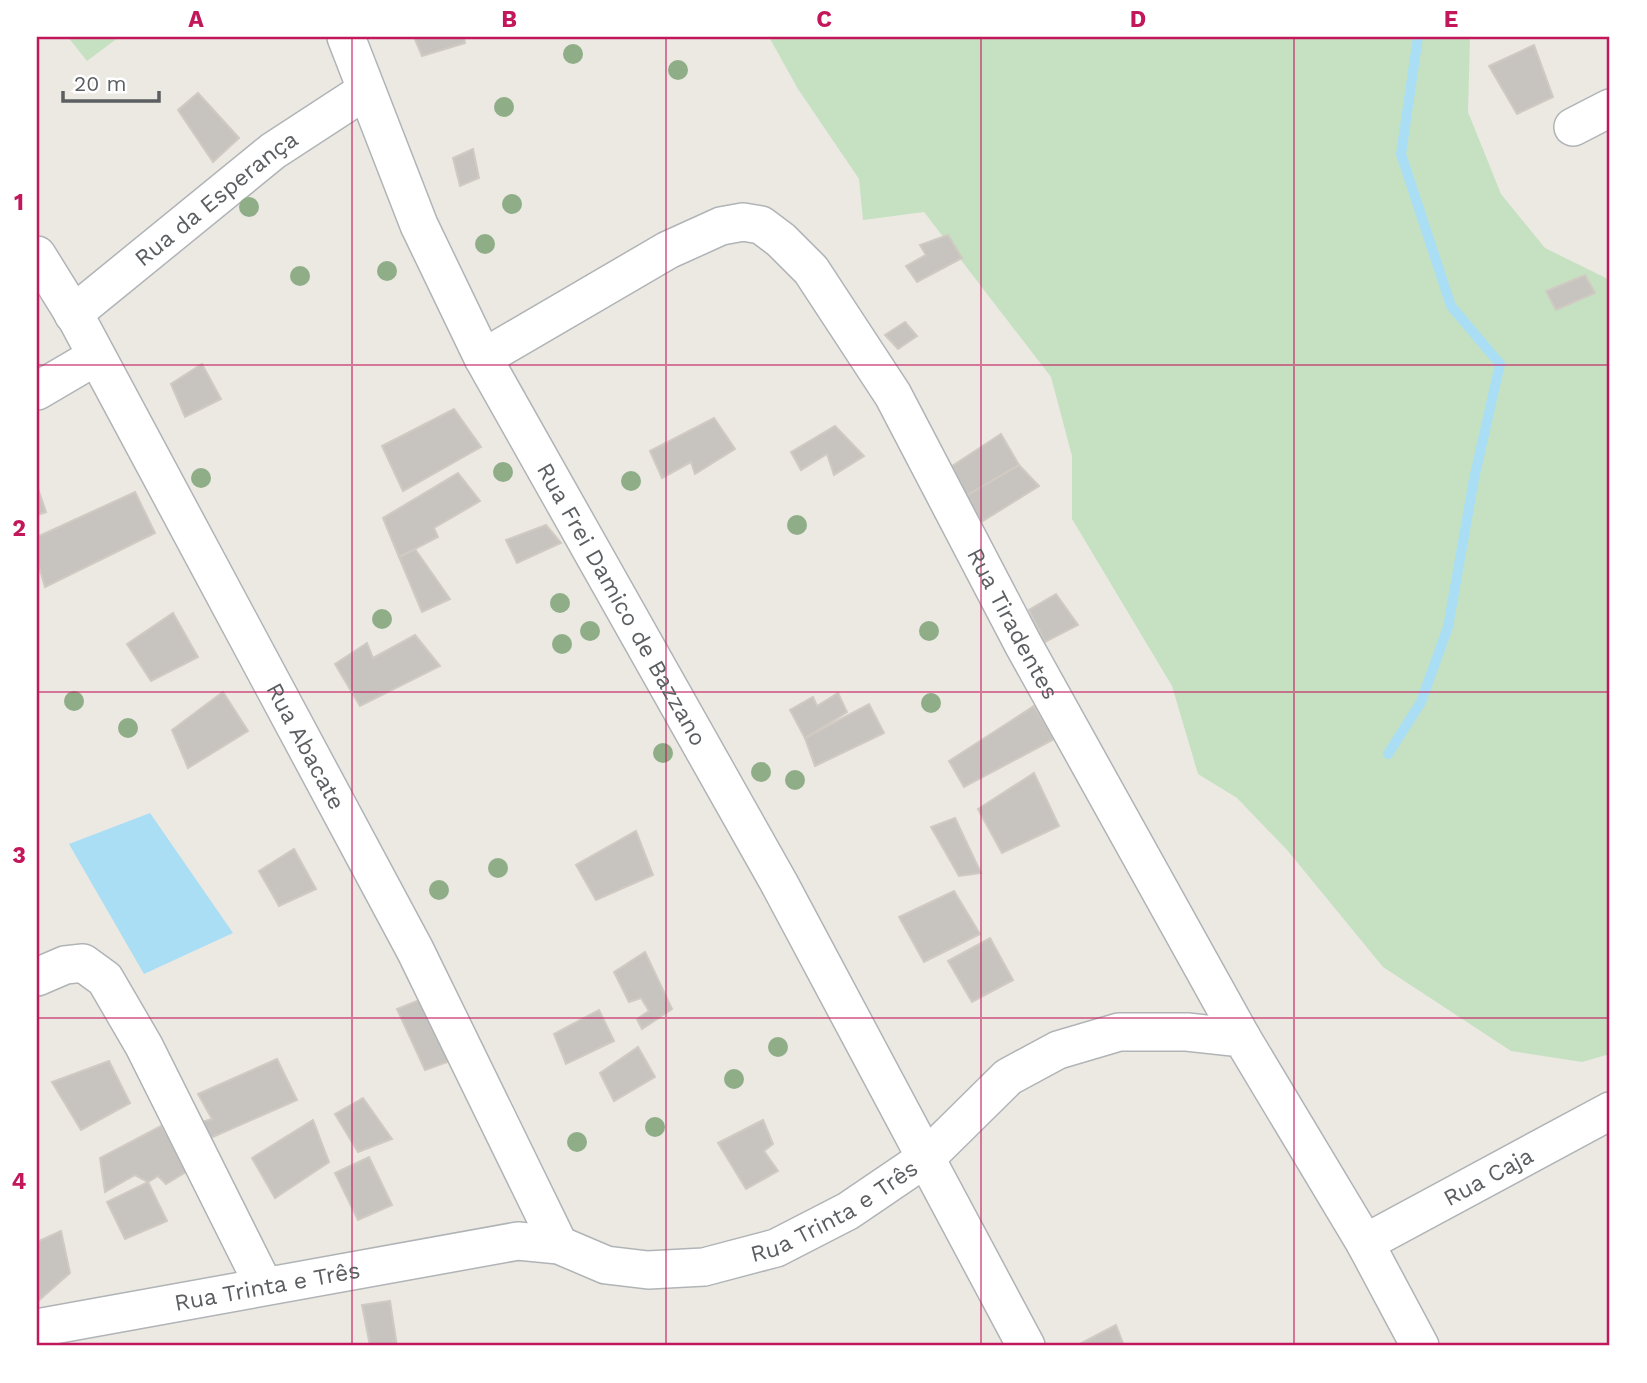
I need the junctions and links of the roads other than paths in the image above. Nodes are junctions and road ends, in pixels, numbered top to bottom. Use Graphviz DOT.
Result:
graph roads {
  1 [pos="346,37"];
  2 [pos="365,91"];
  3 [pos="1610,108"];
  4 [pos="1573,127"];
  5 [pos="37,255"];
  6 [pos="74,314"];
  7 [pos="95,357"];
  8 [pos="482,358"];
  9 [pos="37,391"];
  10 [pos="37,977"];
  11 [pos="1242,1038"];
  12 [pos="1610,1111"];
  13 [pos="926,1158"];
  14 [pos="1365,1243"];
  15 [pos="559,1245"];
  16 [pos="264,1286"];
  17 [pos="37,1328"];
  18 [pos="1026,1346"];
  19 [pos="1420,1346"];
  1 -- 2 [label="street, Rua Frei Damico de Bazzano"];
  2 -- 6 [label="street, Rua da Esperança"];
  2 -- 8 [label="street, Rua Frei Damico de Bazzano"];
  3 -- 4 [label="street"];
  5 -- 6 [label="street, Rua Abacate"];
  6 -- 7 [label="street, Rua Abacate"];
  7 -- 9 [label="street"];
  7 -- 15 [label="street, Rua Abacate"];
  8 -- 11 [label="street, Rua Tiradentes"];
  8 -- 13 [label="street, Rua Frei Damico de Bazzano"];
  10 -- 16 [label="street"];
  11 -- 13 [label="street, Rua Trinta e Três"];
  11 -- 14 [label="street"];
  12 -- 14 [label="street, Rua Caja"];
  13 -- 15 [label="street, Rua Trinta e Três"];
  13 -- 18 [label="street, Rua Frei Damico de Bazzano"];
  14 -- 19 [label="street"];
  15 -- 16 [label="street, Rua Trinta e Três"];
  16 -- 17 [label="street, Rua Trinta e Três"];
}
